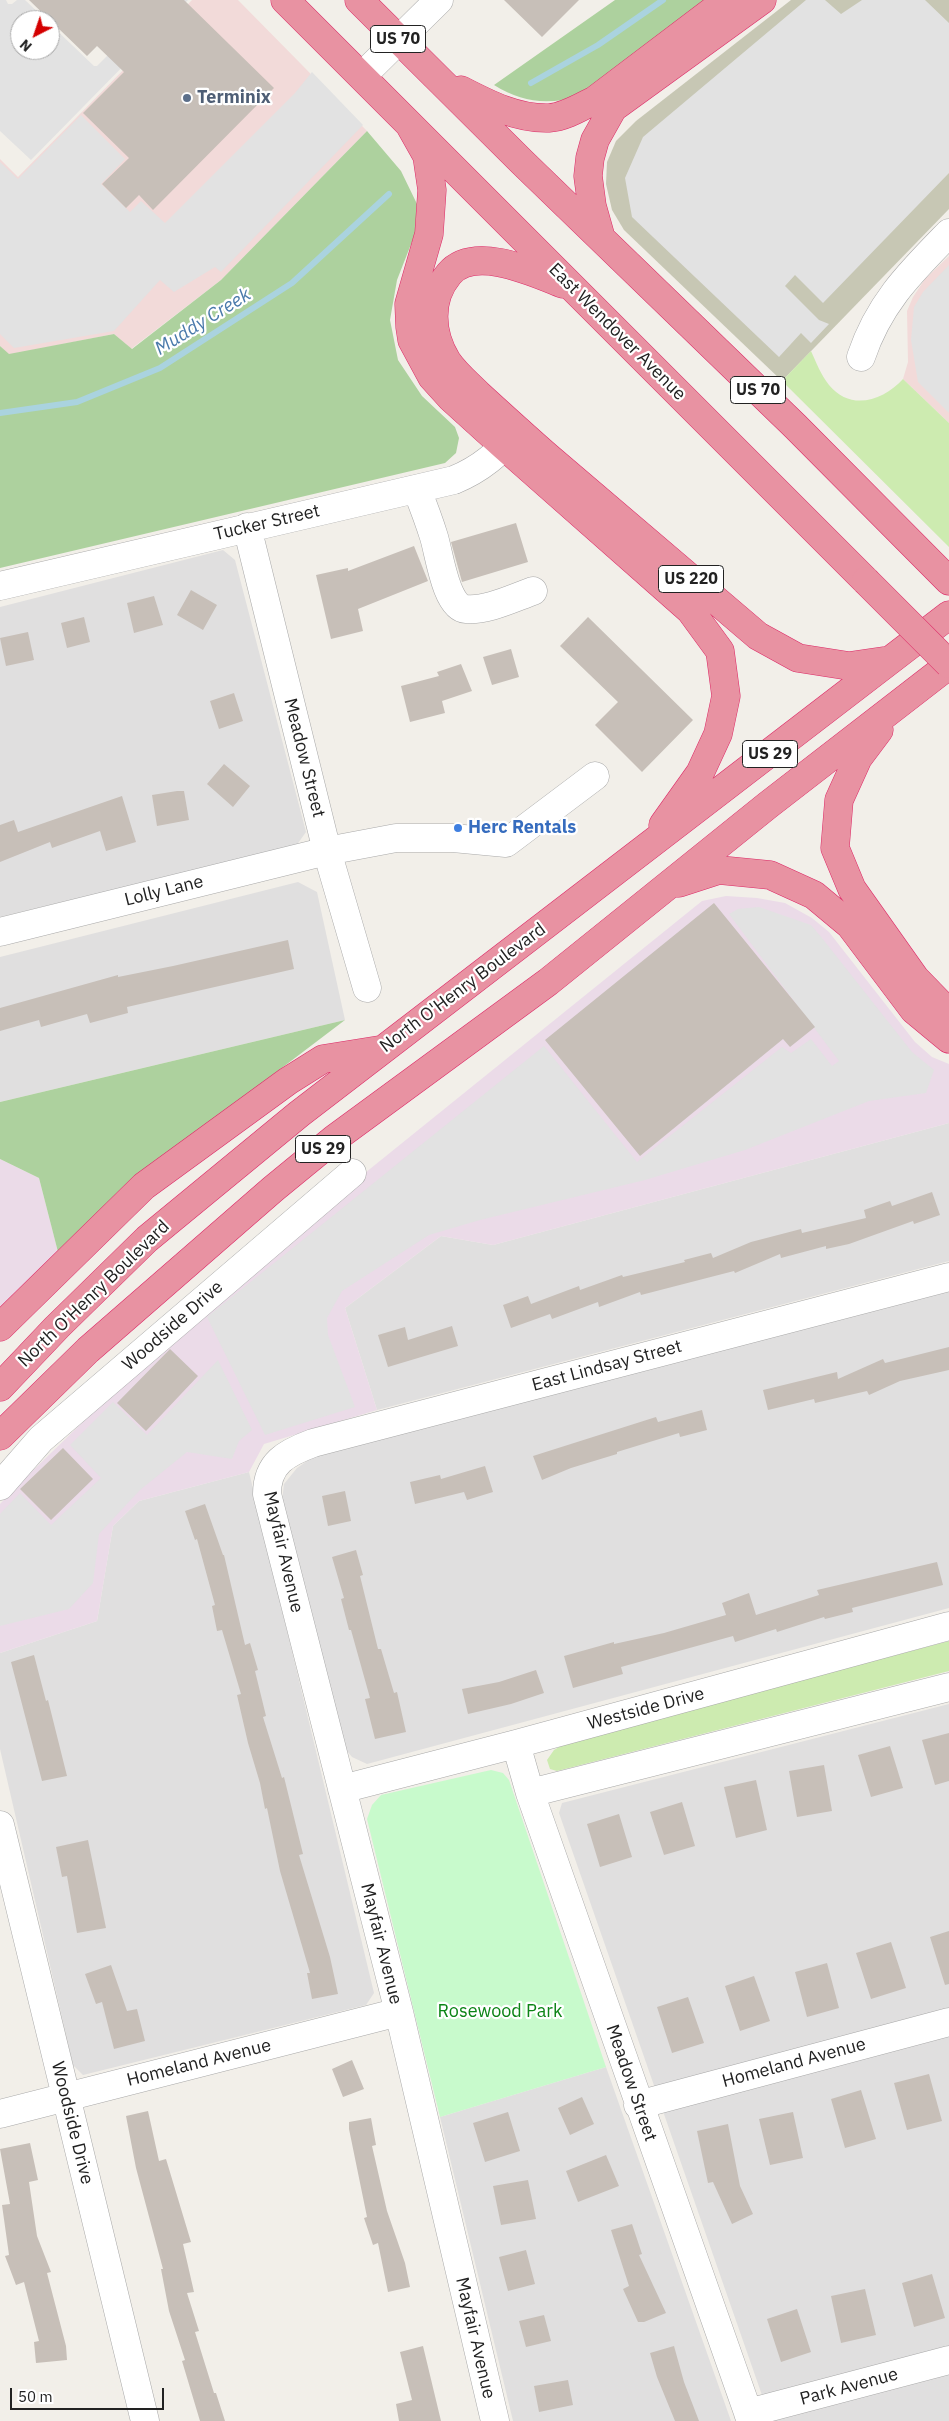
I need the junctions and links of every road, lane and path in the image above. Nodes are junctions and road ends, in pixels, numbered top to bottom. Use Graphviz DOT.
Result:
graph roads {
  1 [pos="285,0"];
  2 [pos="359,0"];
  3 [pos="439,0"];
  4 [pos="727,0"];
  5 [pos="762,0"];
  6 [pos="399,40"];
  7 [pos="362,76"];
  8 [pos="437,78"];
  9 [pos="409,124"];
  10 [pos="949,232"];
  11 [pos="602,239"];
  12 [pos="573,287"];
  13 [pos="861,357"];
  14 [pos="511,438"];
  15 [pos="417,490"];
  16 [pos="247,528"];
  17 [pos="949,582"];
  18 [pos="0,586"];
  19 [pos="533,592"];
  20 [pos="949,616"];
  21 [pos="892,660"];
  22 [pos="949,664"];
  23 [pos="897,706"];
  24 [pos="596,776"];
  25 [pos="647,848"];
  26 [pos="327,851"];
  27 [pos="666,887"];
  28 [pos="0,932"];
  29 [pos="367,988"];
  30 [pos="949,1013"];
  31 [pos="949,1039"];
  32 [pos="381,1050"];
  33 [pos="352,1172"];
  34 [pos="949,1277"];
  35 [pos="0,1327"];
  36 [pos="0,1387"];
  37 [pos="0,1436"];
  38 [pos="271,1469"];
  39 [pos="0,1486"];
  40 [pos="949,1626"];
  41 [pos="949,1687"];
  42 [pos="516,1744"];
  43 [pos="342,1789"];
  44 [pos="530,1793"];
  45 [pos="0,1825"];
  46 [pos="399,2012"];
  47 [pos="949,2022"];
  48 [pos="65,2098"];
  49 [pos="638,2105"];
  50 [pos="0,2114"];
  51 [pos="949,2360"];
  52 [pos="750,2417"];
  53 [pos="145,2421"];
  54 [pos="495,2421"];
  1 -- 7 [label="highway, East Wendover Avenue / US 70"];
  2 -- 6 [label="highway, US 70"];
  3 -- 6 [label="street"];
  4 -- 8 [label="highway"];
  5 -- 11 [label="highway"];
  6 -- 7 [label="street"];
  6 -- 8 [label="highway, US 70"];
  7 -- 9 [label="highway, East Wendover Avenue / US 70"];
  8 -- 11 [label="highway, US 70"];
  9 -- 12 [label="highway, East Wendover Avenue / US 70"];
  9 -- 14 [label="highway"];
  10 -- 13 [label="street"];
  11 -- 17 [label="highway, US 70"];
  12 -- 14 [label="highway, US 220"];
  12 -- 22 [label="highway, East Wendover Avenue / US 70, bridge"];
  14 -- 15 [label="street, Tucker Street"];
  14 -- 21 [label="highway, US 220"];
  14 -- 25 [label="highway"];
  15 -- 16 [label="street, Tucker Street"];
  15 -- 19 [label="street"];
  16 -- 18 [label="street, Tucker Street"];
  16 -- 26 [label="street, Meadow Street"];
  20 -- 21 [label="highway, North O'Henry Boulevard / US 29"];
  21 -- 25 [label="highway, North O'Henry Boulevard / US 29"];
  22 -- 23 [label="highway, North O'Henry Boulevard / US 29"];
  23 -- 27 [label="highway, North O'Henry Boulevard / US 29"];
  23 -- 30 [label="highway"];
  24 -- 26 [label="street, Lolly Lane"];
  25 -- 32 [label="highway, North O'Henry Boulevard / US 29"];
  26 -- 28 [label="street, Lolly Lane"];
  26 -- 29 [label="street, Meadow Street"];
  27 -- 31 [label="highway"];
  27 -- 37 [label="highway, North O'Henry Boulevard / US 29"];
  32 -- 35 [label="highway"];
  32 -- 36 [label="highway, North O'Henry Boulevard / US 29"];
  33 -- 39 [label="street, Woodside Drive"];
  34 -- 38 [label="street, East Lindsay Street"];
  38 -- 43 [label="street, Mayfair Avenue"];
  40 -- 42 [label="street, Westside Drive"];
  41 -- 44 [label="street"];
  42 -- 43 [label="street, Westside Drive"];
  42 -- 44 [label="street, Meadow Street"];
  43 -- 46 [label="street, Mayfair Avenue"];
  44 -- 49 [label="street, Meadow Street"];
  45 -- 48 [label="street, Woodside Drive"];
  46 -- 48 [label="street, Homeland Avenue"];
  46 -- 54 [label="street, Mayfair Avenue"];
  47 -- 49 [label="street, Homeland Avenue"];
  48 -- 50 [label="street, Homeland Avenue"];
  48 -- 53 [label="street, Woodside Drive"];
  49 -- 52 [label="street, Meadow Street"];
  51 -- 52 [label="street, Park Avenue"];
}
